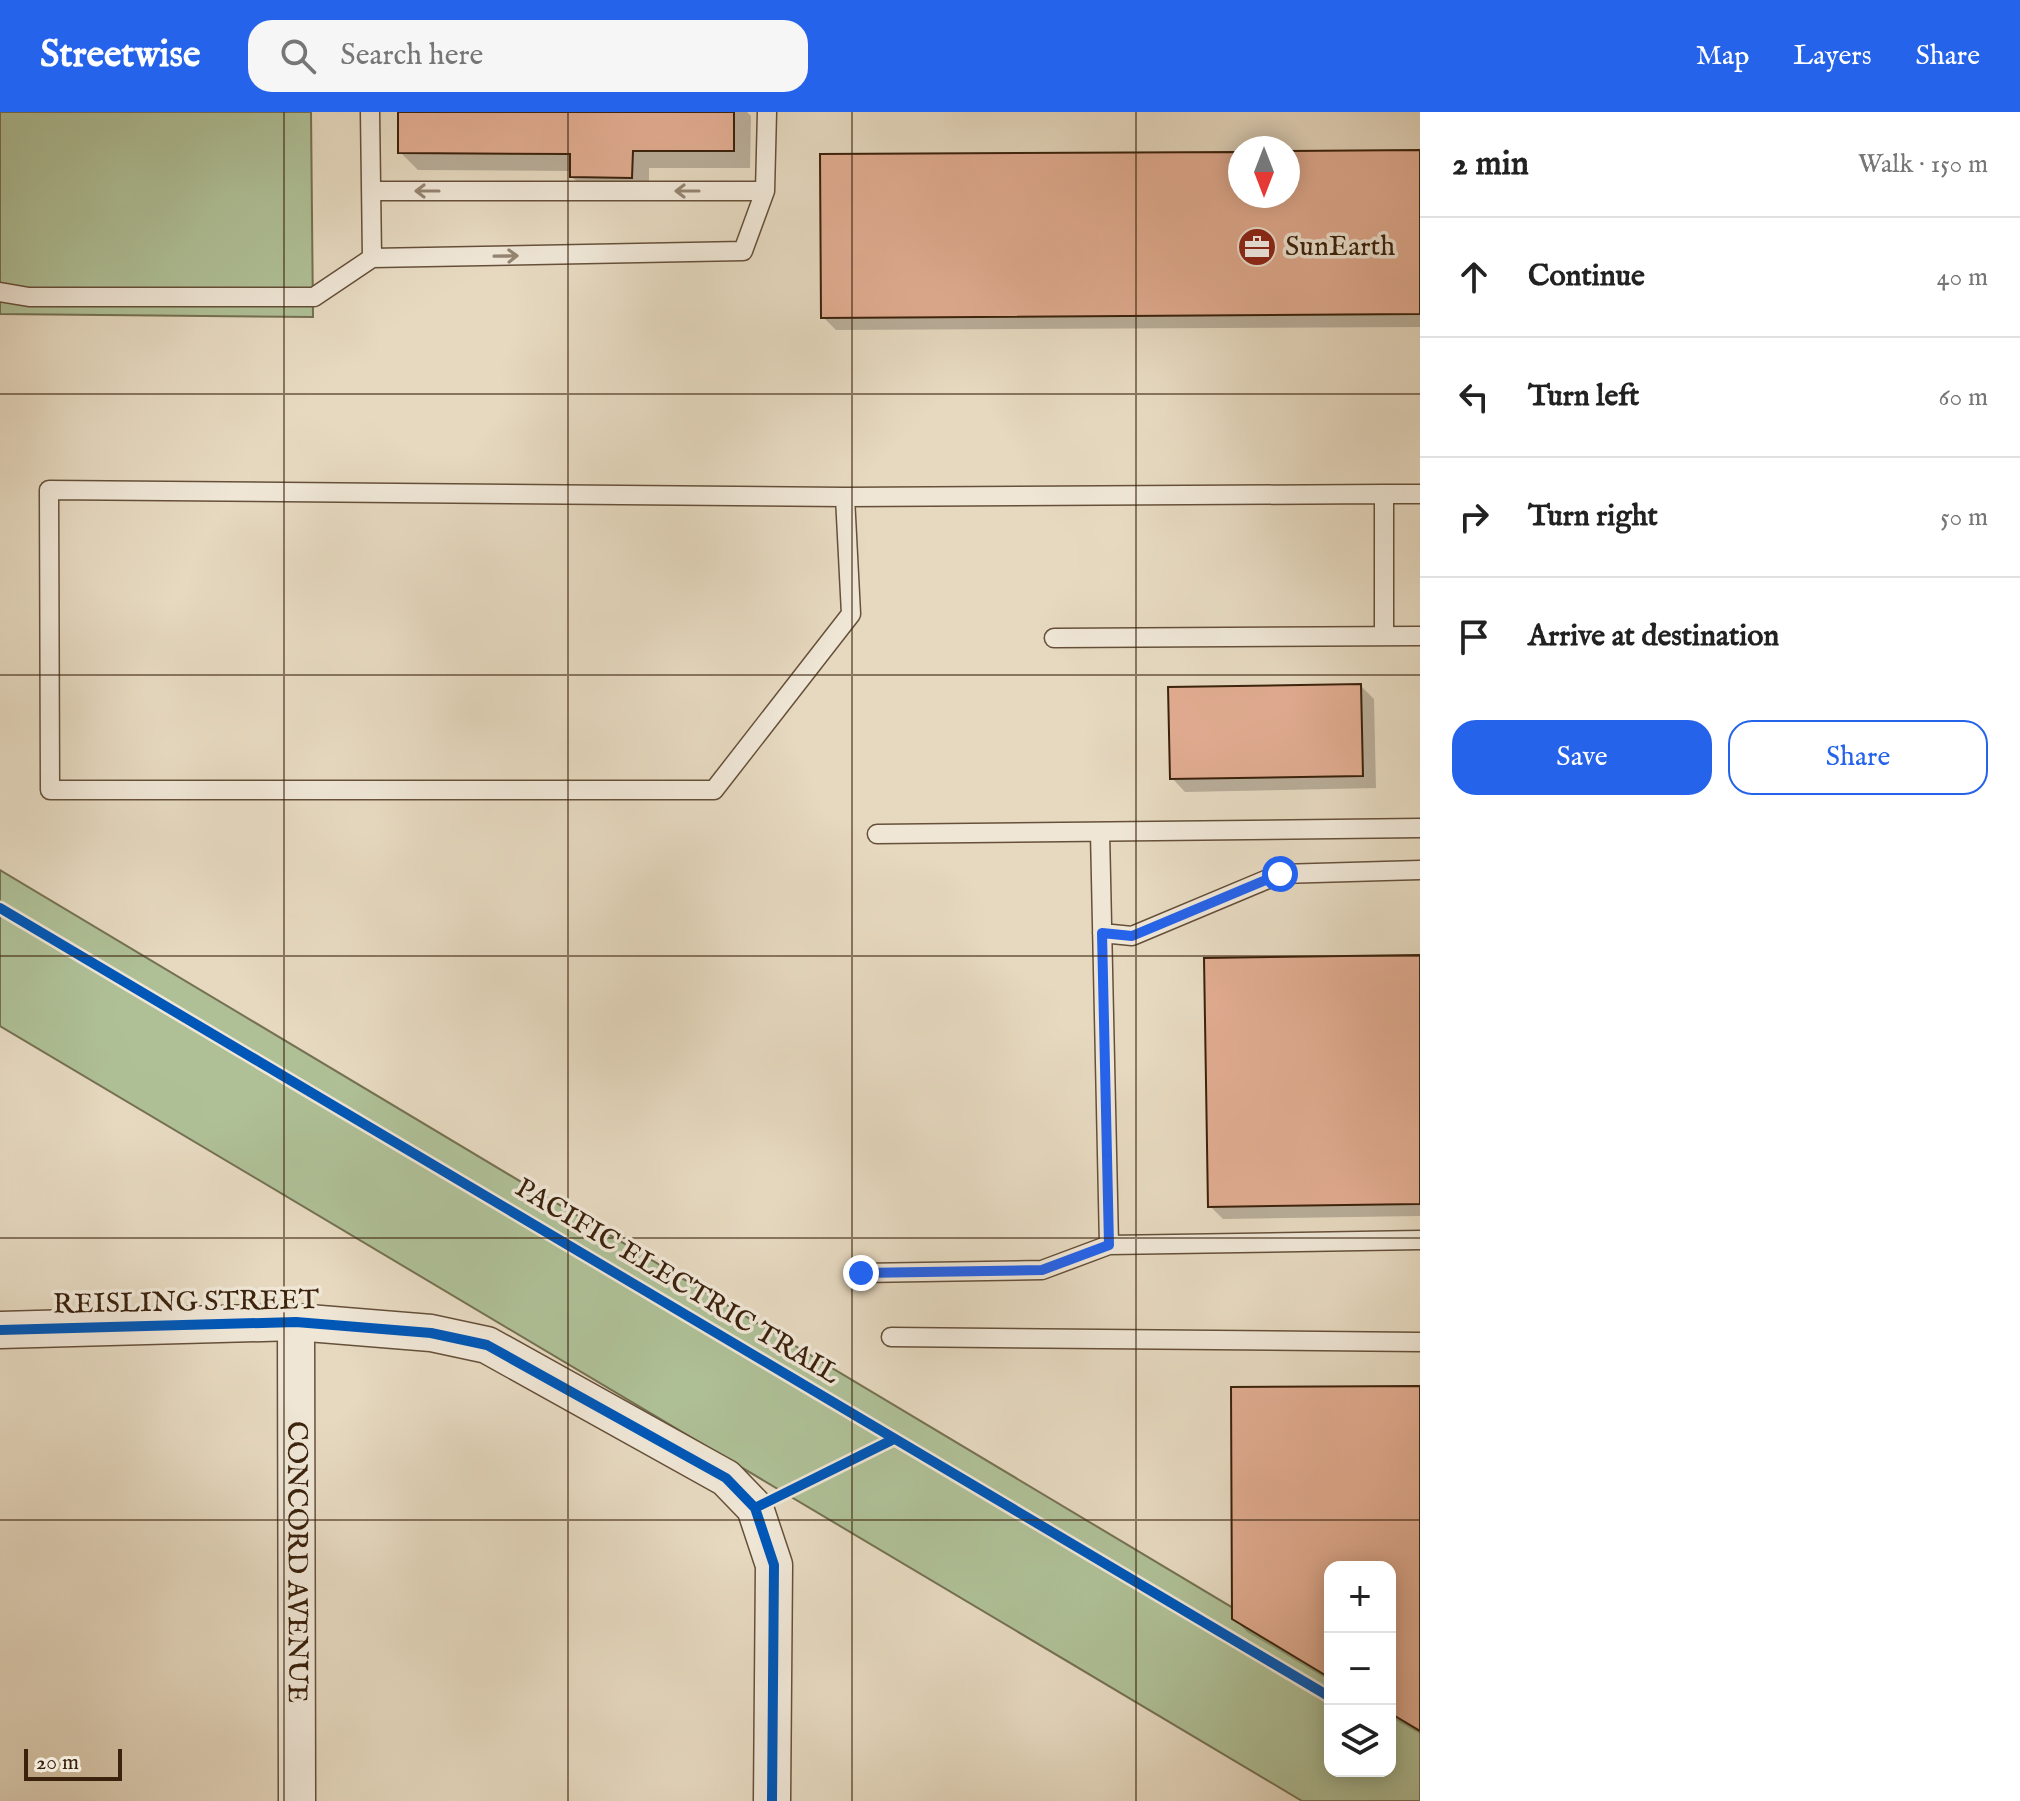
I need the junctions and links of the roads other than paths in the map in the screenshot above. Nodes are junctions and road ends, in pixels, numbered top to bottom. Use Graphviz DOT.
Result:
graph roads {
  1 [pos="370,112"];
  2 [pos="767,112"];
  3 [pos="371,191"];
  4 [pos="765,191"];
  5 [pos="372,258"];
  6 [pos="0,292"];
  7 [pos="1384,494"];
  8 [pos="1420,494"];
  9 [pos="845,497"];
  10 [pos="1384,636"];
  11 [pos="1420,636"];
  12 [pos="1054,638"];
  13 [pos="1420,828"];
  14 [pos="1100,832"];
  15 [pos="877,834"];
  16 [pos="1420,870"];
  17 [pos="1102,933"];
  18 [pos="1420,1240"];
  19 [pos="1109,1245"];
  20 [pos="861,1273"];
  21 [pos="296,1322"];
  22 [pos="0,1330"];
  23 [pos="891,1337"];
  24 [pos="1420,1342"];
  25 [pos="297,1801"];
  26 [pos="772,1801"];
  1 -- 3 [label="lane"];
  2 -- 4 [label="lane"];
  4 -- 3 [label="lane, one-way"];
  3 -- 5 [label="lane"];
  5 -- 4 [label="lane, one-way"];
  5 -- 6 [label="lane"];
  7 -- 8 [label="lane"];
  7 -- 9 [label="lane"];
  7 -- 10 [label="lane"];
  9 -- 9 [label="lane"];
  10 -- 11 [label="lane"];
  10 -- 12 [label="lane"];
  13 -- 14 [label="lane"];
  14 -- 15 [label="lane"];
  14 -- 17 [label="lane"];
  16 -- 17 [label="lane"];
  17 -- 19 [label="lane"];
  18 -- 19 [label="lane"];
  19 -- 20 [label="lane"];
  21 -- 22 [label="street, REISLING STREET"];
  21 -- 25 [label="street, CONCORD AVENUE"];
  21 -- 26 [label="street, REISLING STREET"];
  23 -- 24 [label="lane"];
}
